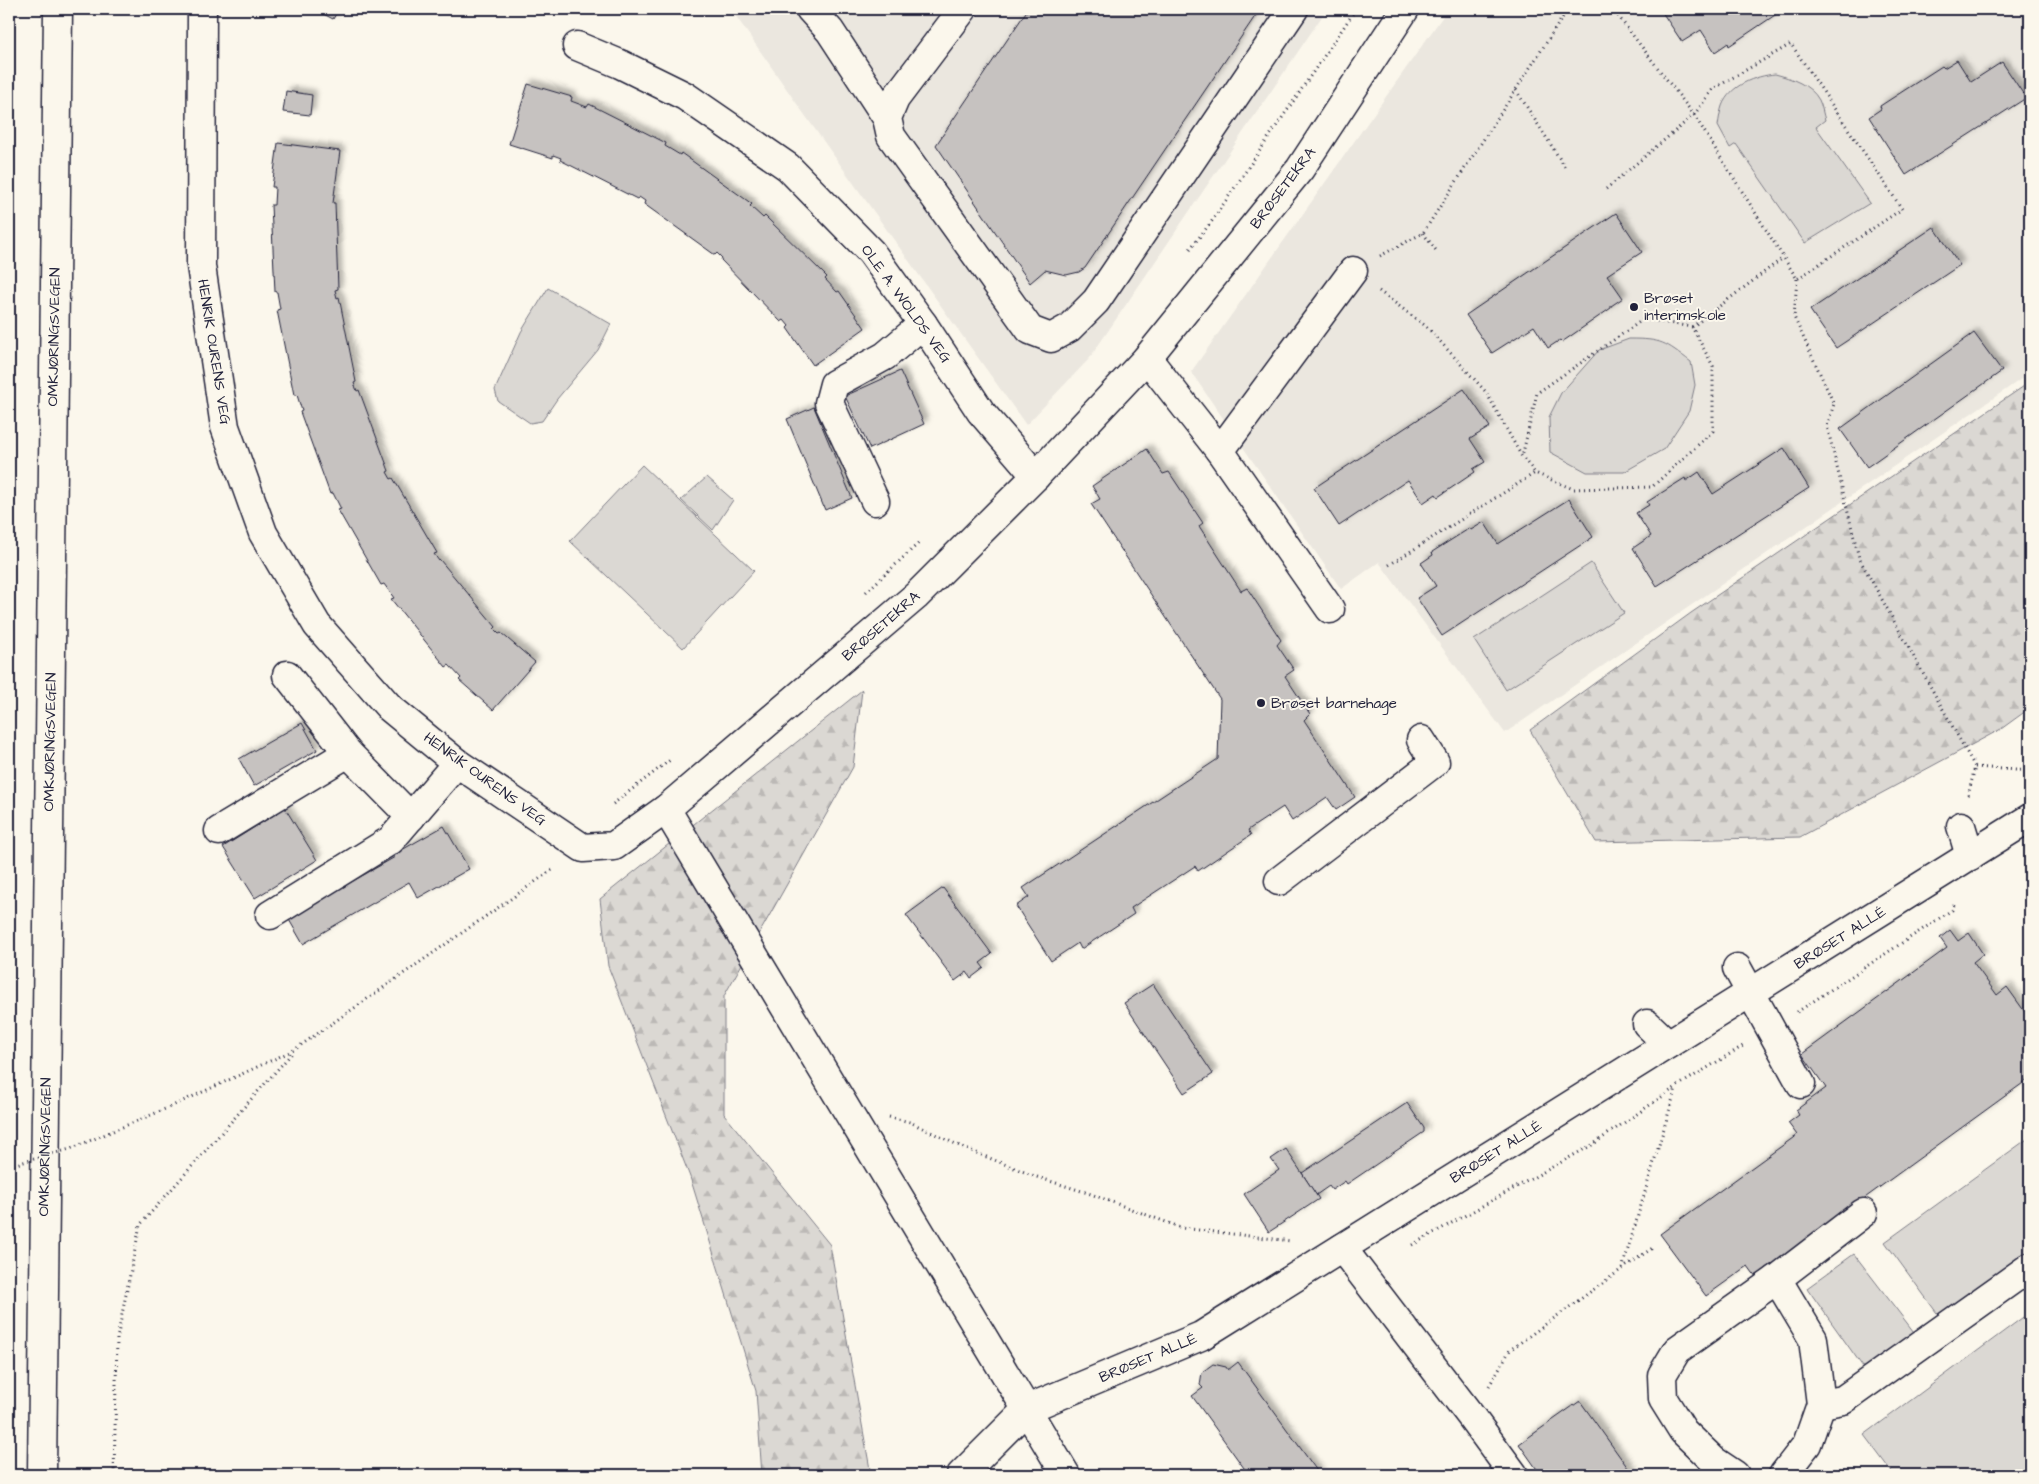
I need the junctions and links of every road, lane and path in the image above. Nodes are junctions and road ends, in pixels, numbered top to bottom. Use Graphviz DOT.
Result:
graph roads {
  1 [pos="58,9"];
  2 [pos="202,9"];
  3 [pos="810,9"];
  4 [pos="963,9"];
  5 [pos="1294,9"];
  6 [pos="1405,9"];
  7 [pos="1568,9"];
  8 [pos="1610,9"];
  9 [pos="577,46"];
  10 [pos="1516,90"];
  11 [pos="1694,115"];
  12 [pos="887,118"];
  13 [pos="1565,167"];
  14 [pos="1606,189"];
  15 [pos="1423,233"];
  16 [pos="1438,253"];
  17 [pos="1783,258"];
  18 [pos="1353,271"];
  19 [pos="1797,279"];
  20 [pos="923,324"];
  21 [pos="1692,327"];
  22 [pos="1147,358"];
  23 [pos="1220,451"];
  24 [pos="1522,457"];
  25 [pos="1535,473"];
  26 [pos="1036,476"];
  27 [pos="875,501"];
  28 [pos="1389,565"];
  29 [pos="1330,609"];
  30 [pos="287,675"];
  31 [pos="1421,740"];
  32 [pos="348,753"];
  33 [pos="457,763"];
  34 [pos="1975,767"];
  35 [pos="2030,771"];
  36 [pos="666,809"];
  37 [pos="411,817"];
  38 [pos="2030,818"];
  39 [pos="1962,826"];
  40 [pos="219,831"];
  41 [pos="583,848"];
  42 [pos="1970,856"];
  43 [pos="1279,881"];
  44 [pos="270,916"];
  45 [pos="1737,968"];
  46 [pos="1751,993"];
  47 [pos="1647,1024"];
  48 [pos="1770,1030"];
  49 [pos="1668,1044"];
  50 [pos="294,1050"];
  51 [pos="1801,1084"];
  52 [pos="1676,1087"];
  53 [pos="844,1106"];
  54 [pos="9,1166"];
  55 [pos="1863,1213"];
  56 [pos="1654,1247"];
  57 [pos="1342,1248"];
  58 [pos="1408,1248"];
  59 [pos="2030,1267"];
  60 [pos="1622,1269"];
  61 [pos="1776,1279"];
  62 [pos="1821,1404"];
  63 [pos="1027,1409"];
  64 [pos="1470,1415"];
  65 [pos="47,1471"];
  66 [pos="114,1475"];
  67 [pos="961,1475"];
  68 [pos="1066,1475"];
  69 [pos="1514,1475"];
  70 [pos="1735,1475"];
  71 [pos="1783,1475"];
  1 -- 65 [label="main road, OMKJØRINGSVEGEN"];
  2 -- 33 [label="main road, HENRIK OURENS VEG"];
  3 -- 12 [label="main road"];
  4 -- 12 [label="main road"];
  5 -- 12 [label="main road"];
  6 -- 22 [label="main road, BRØSETEKRA"];
  7 -- 10 [label="path"];
  8 -- 11 [label="path"];
  9 -- 20 [label="main road, OLE A. WOLDS VEG"];
  10 -- 13 [label="path"];
  10 -- 15 [label="path"];
  11 -- 14 [label="path"];
  11 -- 17 [label="path"];
  11 -- 19 [label="path"];
  15 -- 16 [label="path"];
  15 -- 18 [label="path"];
  17 -- 19 [label="path"];
  17 -- 21 [label="path"];
  18 -- 23 [label="main road"];
  18 -- 24 [label="path"];
  19 -- 34 [label="path"];
  20 -- 26 [label="main road, OLE A. WOLDS VEG"];
  20 -- 27 [label="main road"];
  21 -- 24 [label="path"];
  21 -- 25 [label="path"];
  22 -- 23 [label="main road"];
  22 -- 26 [label="main road, BRØSETEKRA"];
  23 -- 29 [label="main road"];
  24 -- 25 [label="path"];
  25 -- 28 [label="path"];
  26 -- 36 [label="main road, BRØSETEKRA"];
  30 -- 32 [label="main road"];
  31 -- 43 [label="main road"];
  32 -- 37 [label="main road"];
  32 -- 40 [label="main road"];
  33 -- 37 [label="main road"];
  33 -- 41 [label="main road, HENRIK OURENS VEG"];
  34 -- 35 [label="path"];
  34 -- 39 [label="path"];
  36 -- 41 [label="main road, BRØSETEKRA"];
  36 -- 53 [label="main road"];
  37 -- 44 [label="main road"];
  38 -- 42 [label="main road, BRØSET ALLÉ"];
  39 -- 42 [label="main road"];
  41 -- 50 [label="path"];
  42 -- 46 [label="main road, BRØSET ALLÉ"];
  42 -- 48 [label="path"];
  45 -- 46 [label="main road"];
  46 -- 48 [label="main road"];
  46 -- 49 [label="main road, BRØSET ALLÉ"];
  47 -- 49 [label="main road"];
  48 -- 51 [label="main road"];
  48 -- 52 [label="path"];
  49 -- 57 [label="main road, BRØSET ALLÉ"];
  50 -- 54 [label="path, bridge"];
  50 -- 66 [label="path"];
  52 -- 58 [label="path"];
  52 -- 60 [label="path"];
  53 -- 57 [label="path"];
  53 -- 63 [label="main road"];
  55 -- 61 [label="main road"];
  56 -- 60 [label="path"];
  57 -- 63 [label="main road, BRØSET ALLÉ"];
  57 -- 64 [label="main road"];
  59 -- 62 [label="main road"];
  60 -- 64 [label="path"];
  61 -- 62 [label="main road"];
  61 -- 70 [label="main road"];
  62 -- 71 [label="main road"];
  63 -- 67 [label="main road, BRØSET ALLÉ"];
  63 -- 68 [label="main road"];
  64 -- 69 [label="main road"];
}
